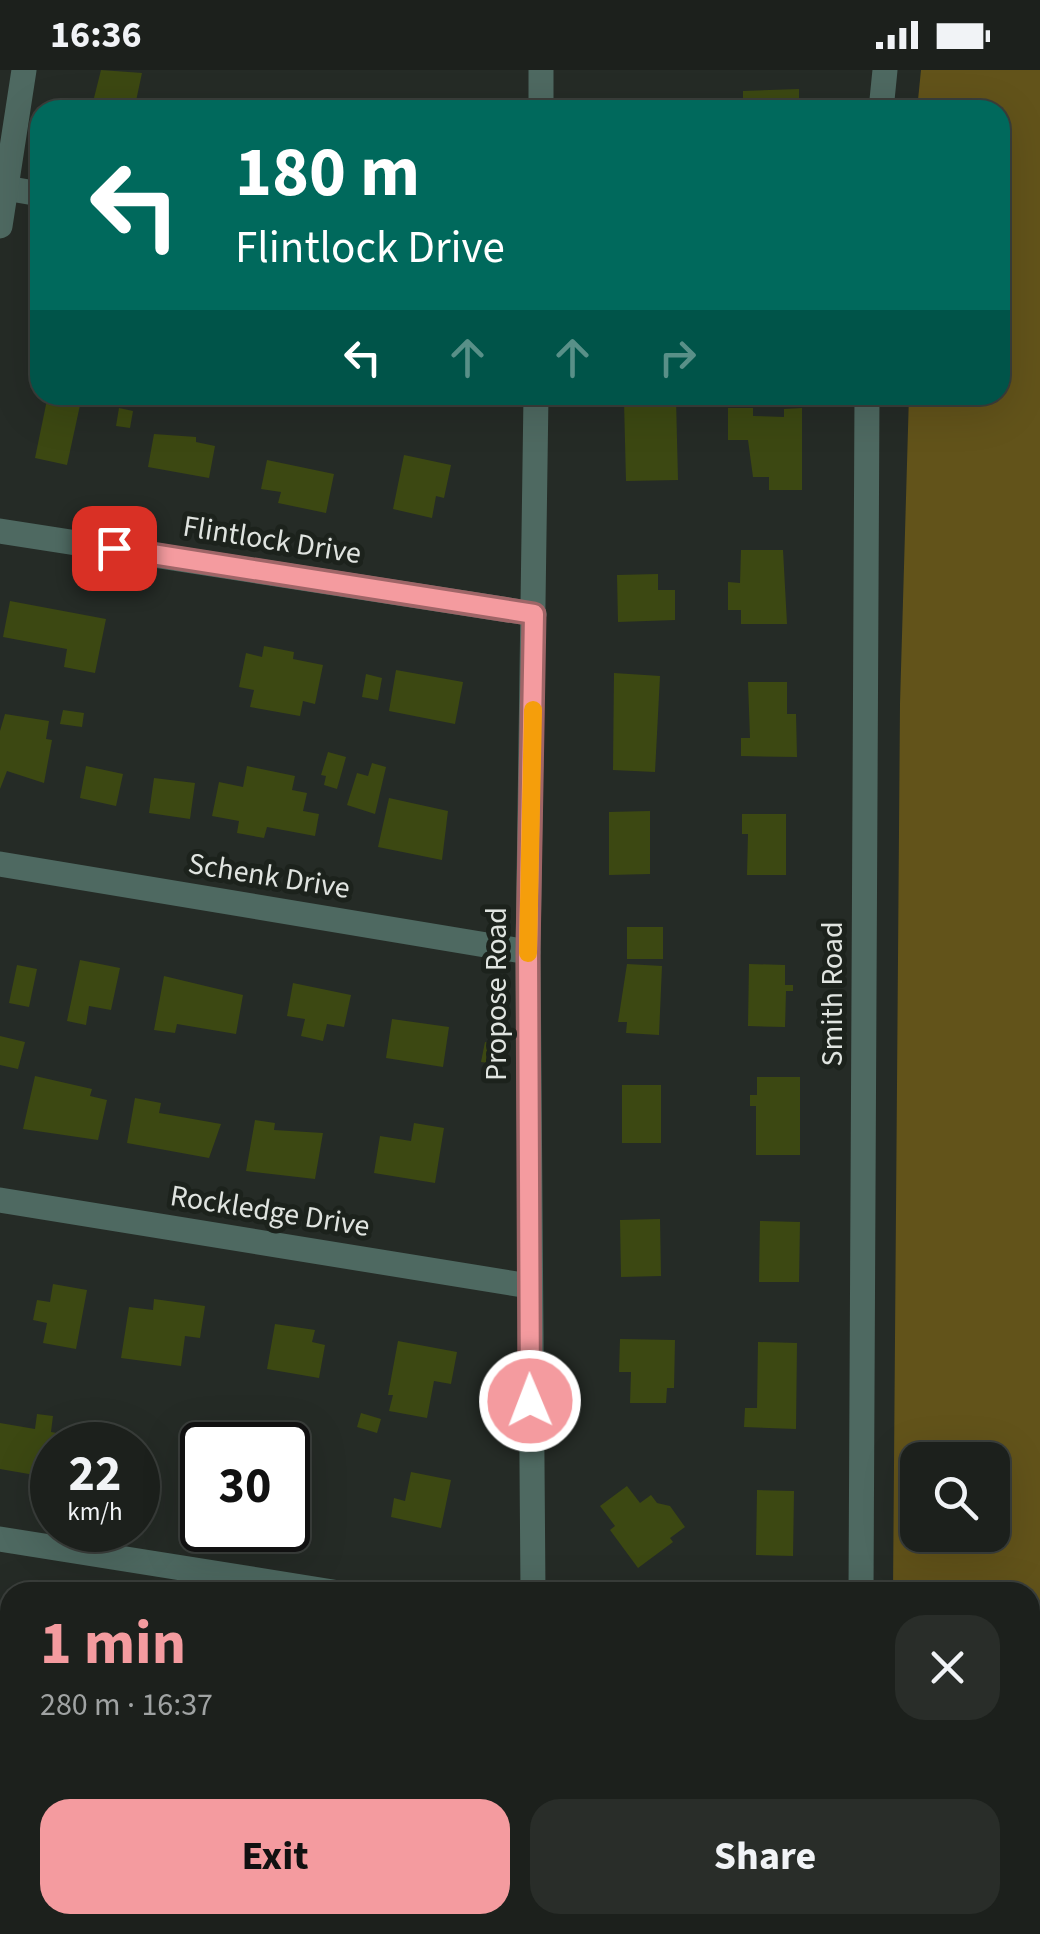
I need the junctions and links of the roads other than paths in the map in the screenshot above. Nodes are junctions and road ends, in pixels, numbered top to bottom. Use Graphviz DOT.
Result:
graph roads {
  1 [pos="24,70"];
  2 [pos="542,70"];
  3 [pos="885,70"];
  4 [pos="541,100"];
  5 [pos="882,100"];
  6 [pos="3,188"];
  7 [pos="30,192"];
  8 [pos="0,226"];
  9 [pos="536,405"];
  10 [pos="868,405"];
  11 [pos="0,531"];
  12 [pos="534,614"];
  13 [pos="0,864"];
  14 [pos="528,952"];
  15 [pos="0,1200"];
  16 [pos="529,1286"];
  17 [pos="0,1539"];
  18 [pos="270,1582"];
  19 [pos="533,1582"];
  20 [pos="860,1582"];
  1 -- 6 [label="street"];
  2 -- 4 [label="street"];
  3 -- 5 [label="street"];
  6 -- 7 [label="street"];
  6 -- 8 [label="street"];
  9 -- 12 [label="street, Propose Road"];
  10 -- 20 [label="street, Smith Road"];
  11 -- 12 [label="street, Flintlock Drive"];
  12 -- 14 [label="street, Propose Road"];
  13 -- 14 [label="street, Schenk Drive"];
  14 -- 16 [label="street, Propose Road"];
  15 -- 16 [label="street, Rockledge Drive"];
  16 -- 19 [label="street, Propose Road"];
  17 -- 18 [label="street"];
}
